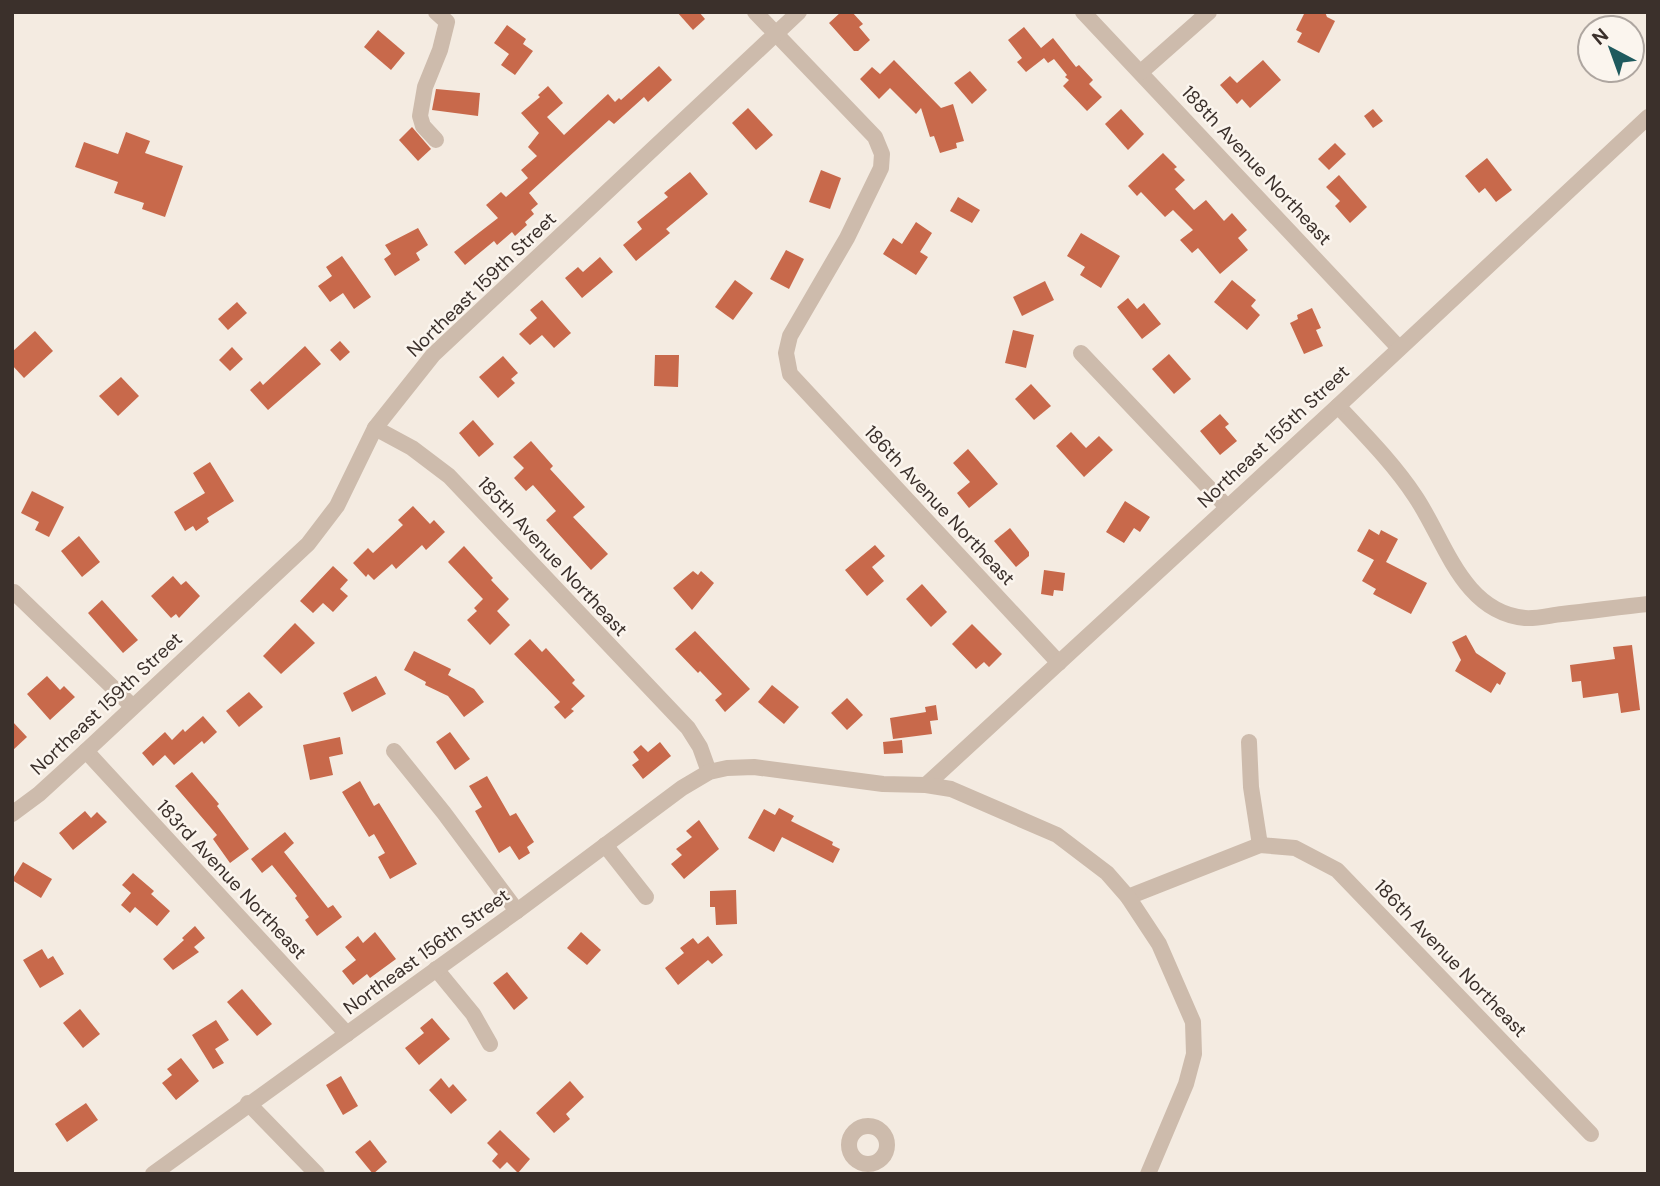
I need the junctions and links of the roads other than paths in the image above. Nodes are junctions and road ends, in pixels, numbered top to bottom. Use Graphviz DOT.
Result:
graph roads {
  1 [pos="754,12"];
  2 [pos="799,12"];
  3 [pos="1083,12"];
  4 [pos="1209,12"];
  5 [pos="441,17"];
  6 [pos="776,34"];
  7 [pos="1141,72"];
  8 [pos="1648,117"];
  9 [pos="436,140"];
  10 [pos="1399,348"];
  11 [pos="1082,353"];
  12 [pos="1338,406"];
  13 [pos="375,428"];
  14 [pos="1227,507"];
  15 [pos="14,592"];
  16 [pos="1648,604"];
  17 [pos="1059,663"];
  18 [pos="132,706"];
  19 [pos="1249,742"];
  20 [pos="86,751"];
  21 [pos="394,751"];
  22 [pos="709,772"];
  23 [pos="926,785"];
  24 [pos="12,814"];
  25 [pos="605,845"];
  26 [pos="1260,845"];
  27 [pos="646,897"];
  28 [pos="1128,897"];
  29 [pos="517,911"];
  30 [pos="436,969"];
  31 [pos="347,1034"];
  32 [pos="490,1044"];
  33 [pos="248,1103"];
  34 [pos="1591,1134"];
  35 [pos="153,1174"];
  36 [pos="317,1174"];
  37 [pos="1148,1174"];
  1 -- 6 [label="street"];
  2 -- 6 [label="street, Northeast 159th Street"];
  3 -- 7 [label="street, 188th Avenue Northeast"];
  4 -- 7 [label="street"];
  5 -- 9 [label="street"];
  6 -- 13 [label="street, Northeast 159th Street"];
  6 -- 17 [label="street, 186th Avenue Northeast"];
  7 -- 10 [label="street, 188th Avenue Northeast"];
  8 -- 10 [label="street, Northeast 155th Street"];
  10 -- 12 [label="street, Northeast 155th Street"];
  11 -- 14 [label="street"];
  12 -- 14 [label="street, Northeast 155th Street"];
  12 -- 16 [label="street"];
  13 -- 18 [label="street, Northeast 159th Street"];
  13 -- 22 [label="street, 185th Avenue Northeast"];
  14 -- 17 [label="street, Northeast 155th Street"];
  15 -- 18 [label="street"];
  17 -- 23 [label="street, Northeast 155th Street"];
  18 -- 20 [label="street, Northeast 159th Street"];
  19 -- 26 [label="street"];
  20 -- 24 [label="street, Northeast 159th Street"];
  20 -- 31 [label="street, 183rd Avenue Northeast"];
  21 -- 29 [label="street"];
  22 -- 23 [label="street, Northeast 156th Street"];
  22 -- 25 [label="street, Northeast 156th Street"];
  23 -- 28 [label="street"];
  25 -- 27 [label="street"];
  25 -- 29 [label="street, Northeast 156th Street"];
  26 -- 28 [label="street"];
  26 -- 34 [label="street, 186th Avenue Northeast"];
  28 -- 37 [label="street"];
  29 -- 30 [label="street, Northeast 156th Street"];
  30 -- 31 [label="street, Northeast 156th Street"];
  30 -- 32 [label="street"];
  31 -- 33 [label="street, Northeast 156th Street"];
  33 -- 35 [label="street, Northeast 156th Street"];
  33 -- 36 [label="street"];
}
